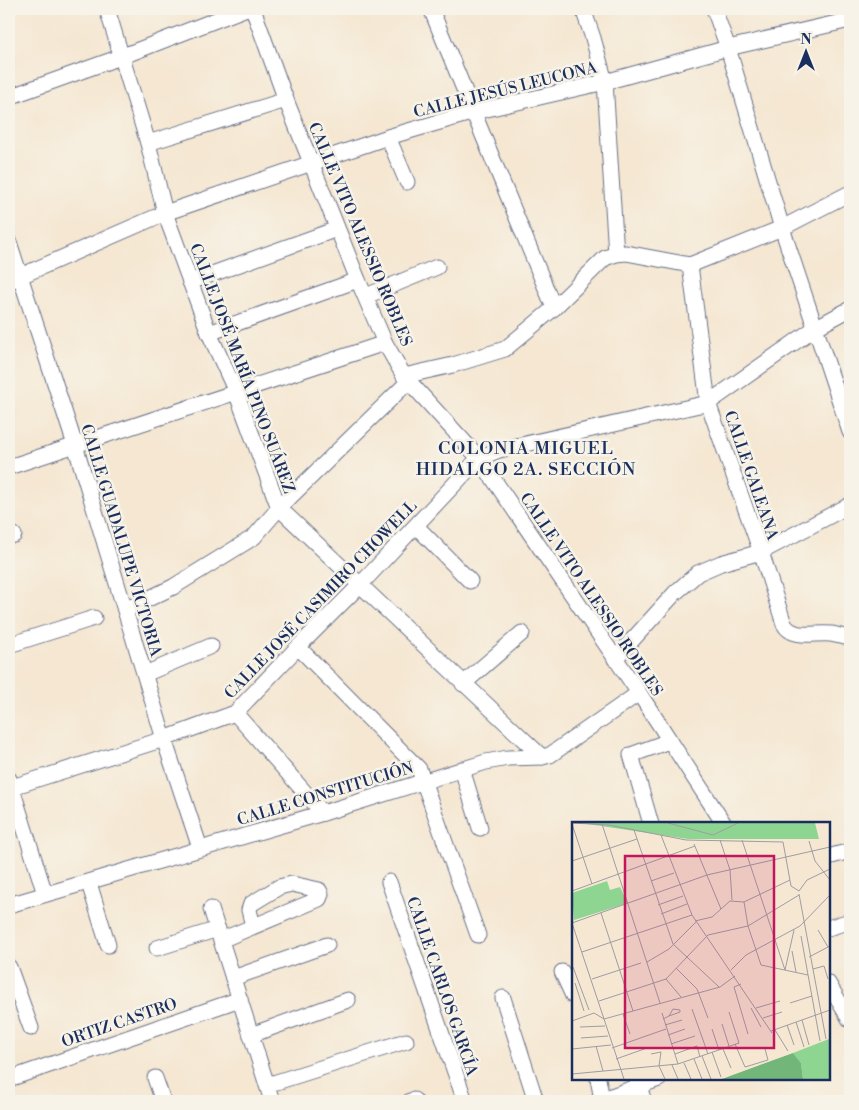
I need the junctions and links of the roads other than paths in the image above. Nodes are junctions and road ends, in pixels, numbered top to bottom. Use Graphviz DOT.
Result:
graph roads {
  1 [pos="106,9"];
  2 [pos="244,9"];
  3 [pos="253,9"];
  4 [pos="431,9"];
  5 [pos="583,9"];
  6 [pos="714,9"];
  7 [pos="850,20"];
  8 [pos="728,48"];
  9 [pos="122,56"];
  10 [pos="605,82"];
  11 [pos="9,97"];
  12 [pos="286,100"];
  13 [pos="474,112"];
  14 [pos="388,138"];
  15 [pos="148,143"];
  16 [pos="311,163"];
  17 [pos="407,182"];
  18 [pos="850,192"];
  19 [pos="165,213"];
  20 [pos="782,228"];
  21 [pos="337,229"];
  22 [pos="9,242"];
  23 [pos="616,254"];
  24 [pos="690,265"];
  25 [pos="437,267"];
  26 [pos="14,279"];
  27 [pos="358,280"];
  28 [pos="190,282"];
  29 [pos="366,296"];
  30 [pos="554,308"];
  31 [pos="850,309"];
  32 [pos="815,328"];
  33 [pos="209,333"];
  34 [pos="385,343"];
  35 [pos="406,379"];
  36 [pos="236,392"];
  37 [pos="708,403"];
  38 [pos="850,432"];
  39 [pos="75,445"];
  40 [pos="479,458"];
  41 [pos="9,467"];
  42 [pos="850,505"];
  43 [pos="279,508"];
  44 [pos="416,526"];
  45 [pos="761,552"];
  46 [pos="470,581"];
  47 [pos="360,585"];
  48 [pos="125,610"];
  49 [pos="94,618"];
  50 [pos="522,633"];
  51 [pos="850,638"];
  52 [pos="9,645"];
  53 [pos="211,646"];
  54 [pos="298,646"];
  55 [pos="615,659"];
  56 [pos="145,674"];
  57 [pos="463,684"];
  58 [pos="639,693"];
  59 [pos="235,713"];
  60 [pos="164,740"];
  61 [pos="669,741"];
  62 [pos="542,757"];
  63 [pos="462,770"];
  64 [pos="424,781"];
  65 [pos="10,785"];
  66 [pos="324,813"];
  67 [pos="651,822"];
  68 [pos="723,822"];
  69 [pos="480,828"];
  70 [pos="200,848"];
  71 [pos="850,851"];
  72 [pos="829,857"];
  73 [pos="89,882"];
  74 [pos="389,882"];
  75 [pos="45,894"];
  76 [pos="9,905"];
  77 [pos="211,909"];
  78 [pos="850,921"];
  79 [pos="253,926"];
  80 [pos="829,928"];
  81 [pos="219,934"];
  82 [pos="478,935"];
  83 [pos="108,945"];
  84 [pos="327,945"];
  85 [pos="157,948"];
  86 [pos="9,967"];
  87 [pos="562,972"];
  88 [pos="233,978"];
  89 [pos="829,984"];
  90 [pos="572,994"];
  91 [pos="503,998"];
  92 [pos="240,999"];
  93 [pos="348,1000"];
  94 [pos="849,1014"];
  95 [pos="32,1028"];
  96 [pos="251,1035"];
  97 [pos="406,1041"];
  98 [pos="155,1078"];
  99 [pos="9,1079"];
  100 [pos="598,1080"];
  101 [pos="656,1080"];
  102 [pos="268,1085"];
  103 [pos="639,1087"];
  104 [pos="600,1100"];
  105 [pos="163,1101"];
  106 [pos="272,1101"];
  107 [pos="410,1101"];
  108 [pos="415,1101"];
  109 [pos="465,1101"];
  110 [pos="536,1101"];
  111 [pos="644,1101"];
  1 -- 9 [label="street, CALLE JOSÉ MARÍA PINO SUÁREZ"];
  2 -- 9 [label="street"];
  3 -- 12 [label="street, CALLE VITO ALESSIO ROBLES"];
  4 -- 13 [label="street"];
  5 -- 10 [label="street"];
  6 -- 8 [label="street"];
  7 -- 8 [label="street, CALLE JESÚS LEUCONA"];
  8 -- 10 [label="street, CALLE JESÚS LEUCONA"];
  8 -- 20 [label="street"];
  9 -- 11 [label="street"];
  9 -- 15 [label="street, CALLE JOSÉ MARÍA PINO SUÁREZ"];
  10 -- 13 [label="street, CALLE JESÚS LEUCONA"];
  10 -- 23 [label="street"];
  12 -- 15 [label="street"];
  12 -- 16 [label="street, CALLE VITO ALESSIO ROBLES"];
  13 -- 14 [label="street, CALLE JESÚS LEUCONA"];
  13 -- 30 [label="street"];
  14 -- 16 [label="street, CALLE JESÚS LEUCONA"];
  14 -- 17 [label="street"];
  15 -- 19 [label="street, CALLE JOSÉ MARÍA PINO SUÁREZ"];
  16 -- 19 [label="street, CALLE JESÚS LEUCONA"];
  16 -- 21 [label="street, CALLE VITO ALESSIO ROBLES"];
  18 -- 20 [label="street"];
  19 -- 26 [label="street, CALLE JESÚS LEUCONA"];
  19 -- 28 [label="street, CALLE JOSÉ MARÍA PINO SUÁREZ"];
  20 -- 24 [label="street"];
  20 -- 32 [label="street"];
  21 -- 27 [label="street, CALLE VITO ALESSIO ROBLES"];
  21 -- 28 [label="street"];
  22 -- 26 [label="street, CALLE GUADALUPE VICTORIA"];
  23 -- 24 [label="street"];
  23 -- 30 [label="street"];
  24 -- 37 [label="street, CALLE GALEANA"];
  25 -- 29 [label="street"];
  26 -- 39 [label="street, CALLE GUADALUPE VICTORIA"];
  27 -- 29 [label="street, CALLE VITO ALESSIO ROBLES"];
  27 -- 33 [label="street"];
  28 -- 33 [label="street, CALLE JOSÉ MARÍA PINO SUÁREZ"];
  29 -- 34 [label="street, CALLE VITO ALESSIO ROBLES"];
  30 -- 35 [label="street"];
  31 -- 32 [label="street, CALLE JOSÉ CASIMIRO CHOWELL"];
  32 -- 37 [label="street, CALLE JOSÉ CASIMIRO CHOWELL"];
  32 -- 38 [label="street"];
  33 -- 36 [label="street, CALLE JOSÉ MARÍA PINO SUÁREZ"];
  34 -- 35 [label="street, CALLE VITO ALESSIO ROBLES"];
  34 -- 36 [label="street"];
  35 -- 40 [label="street, CALLE VITO ALESSIO ROBLES"];
  35 -- 43 [label="street"];
  36 -- 39 [label="street"];
  36 -- 43 [label="street, CALLE JOSÉ MARÍA PINO SUÁREZ"];
  37 -- 40 [label="street, CALLE JOSÉ CASIMIRO CHOWELL"];
  37 -- 45 [label="street, CALLE GALEANA"];
  39 -- 41 [label="street"];
  39 -- 48 [label="street, CALLE GUADALUPE VICTORIA"];
  40 -- 44 [label="street, CALLE JOSÉ CASIMIRO CHOWELL"];
  40 -- 55 [label="street, CALLE VITO ALESSIO ROBLES"];
  42 -- 45 [label="street"];
  43 -- 47 [label="street, CALLE JOSÉ MARÍA PINO SUÁREZ"];
  43 -- 48 [label="street"];
  44 -- 46 [label="street"];
  44 -- 47 [label="street, CALLE JOSÉ CASIMIRO CHOWELL"];
  45 -- 51 [label="street, CALLE GALEANA"];
  45 -- 55 [label="street"];
  47 -- 54 [label="street, CALLE JOSÉ CASIMIRO CHOWELL"];
  47 -- 57 [label="street, CALLE JOSÉ MARÍA PINO SUÁREZ"];
  48 -- 56 [label="street, CALLE GUADALUPE VICTORIA"];
  49 -- 52 [label="street"];
  50 -- 57 [label="street"];
  53 -- 56 [label="street"];
  54 -- 59 [label="street, CALLE JOSÉ CASIMIRO CHOWELL"];
  54 -- 64 [label="street"];
  55 -- 58 [label="street, CALLE VITO ALESSIO ROBLES"];
  56 -- 60 [label="street, CALLE GUADALUPE VICTORIA"];
  57 -- 62 [label="street, CALLE JOSÉ MARÍA PINO SUÁREZ"];
  58 -- 61 [label="street, CALLE VITO ALESSIO ROBLES"];
  58 -- 62 [label="street, CALLE CONSTITUCIÓN"];
  59 -- 60 [label="street, CALLE JOSÉ CASIMIRO CHOWELL"];
  59 -- 66 [label="street"];
  60 -- 65 [label="street, CALLE JOSÉ CASIMIRO CHOWELL"];
  60 -- 70 [label="street, CALLE GUADALUPE VICTORIA"];
  61 -- 67 [label="street"];
  61 -- 68 [label="street, CALLE VITO ALESSIO ROBLES"];
  62 -- 63 [label="street, CALLE CONSTITUCIÓN"];
  63 -- 64 [label="street, CALLE CONSTITUCIÓN"];
  63 -- 69 [label="street"];
  64 -- 66 [label="street, CALLE CONSTITUCIÓN"];
  64 -- 82 [label="street"];
  65 -- 75 [label="street"];
  66 -- 70 [label="street, CALLE CONSTITUCIÓN"];
  70 -- 73 [label="street, CALLE CONSTITUCIÓN"];
  71 -- 72 [label="street"];
  73 -- 75 [label="street, CALLE CONSTITUCIÓN"];
  73 -- 83 [label="street"];
  74 -- 109 [label="street, CALLE CARLOS GARCÍA"];
  75 -- 76 [label="street, CALLE CONSTITUCIÓN"];
  77 -- 81 [label="street"];
  78 -- 80 [label="street"];
  79 -- 81 [label="street"];
  81 -- 85 [label="street"];
  81 -- 88 [label="street"];
  84 -- 88 [label="street"];
  86 -- 95 [label="street"];
  87 -- 90 [label="street"];
  88 -- 92 [label="street"];
  89 -- 94 [label="street"];
  91 -- 110 [label="street"];
  92 -- 96 [label="street"];
  92 -- 99 [label="street, ORTIZ CASTRO"];
  93 -- 96 [label="street"];
  96 -- 102 [label="street"];
  97 -- 102 [label="street"];
  98 -- 105 [label="street"];
  100 -- 104 [label="street"];
  101 -- 103 [label="street"];
  102 -- 106 [label="street"];
  103 -- 104 [label="street"];
  103 -- 111 [label="street"];
  107 -- 108 [label="street"];
}
